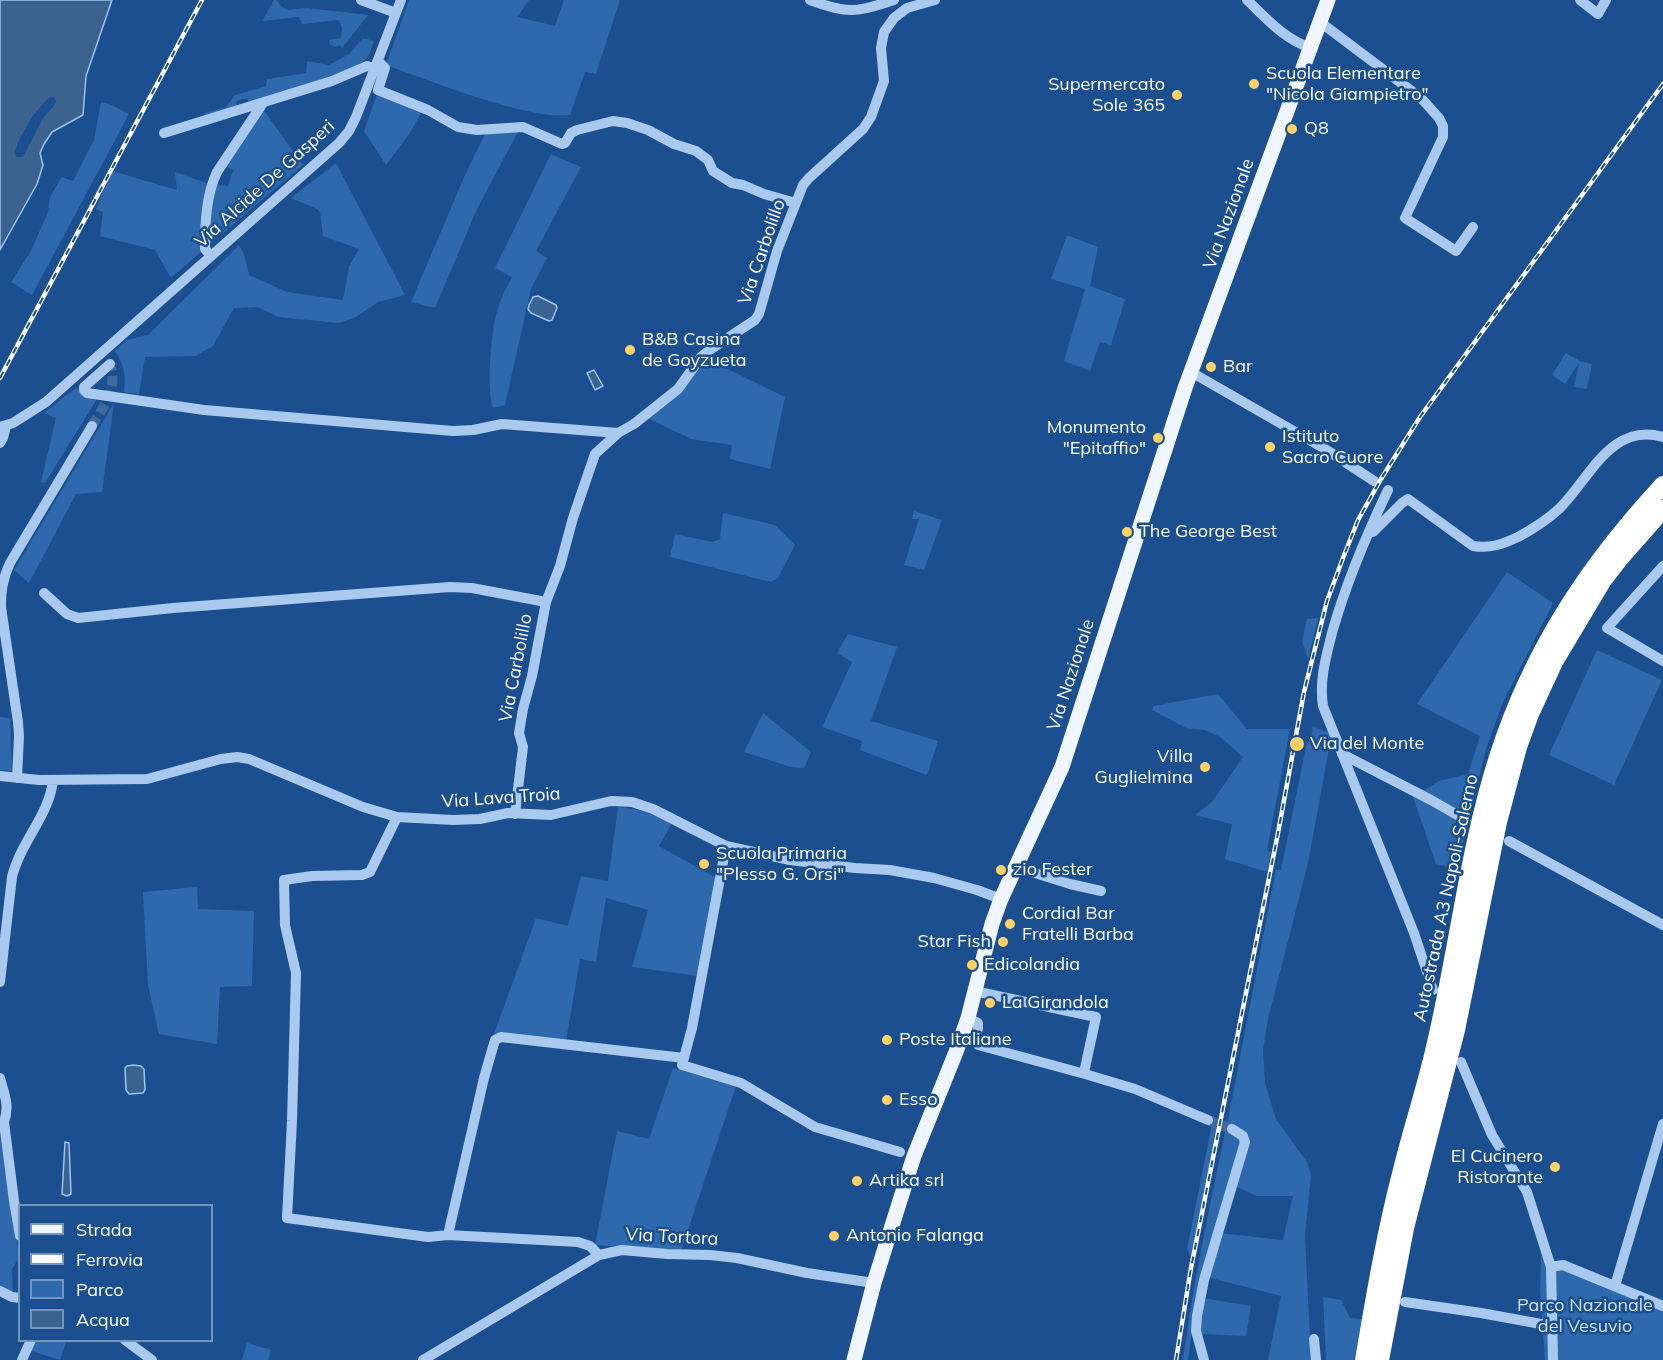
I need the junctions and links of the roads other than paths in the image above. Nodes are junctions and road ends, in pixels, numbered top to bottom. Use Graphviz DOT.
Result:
graph roads {
  1 [pos="361,0"];
  2 [pos="401,0"];
  3 [pos="810,0"];
  4 [pos="894,0"];
  5 [pos="935,0"];
  6 [pos="1247,0"];
  7 [pos="1328,0"];
  8 [pos="1580,0"];
  9 [pos="1606,0"];
  10 [pos="396,13"];
  11 [pos="1320,22"];
  12 [pos="1311,48"];
  13 [pos="376,64"];
  14 [pos="262,103"];
  15 [pos="164,133"];
  16 [pos="796,203"];
  17 [pos="1473,227"];
  18 [pos="211,256"];
  19 [pos="102,353"];
  20 [pos="1191,372"];
  21 [pos="93,426"];
  22 [pos="3,427"];
  23 [pos="618,433"];
  24 [pos="1663,437"];
  25 [pos="0,443"];
  26 [pos="1374,481"];
  27 [pos="1663,485"];
  28 [pos="1388,490"];
  29 [pos="1663,509"];
  30 [pos="1368,532"];
  31 [pos="1663,566"];
  32 [pos="44,593"];
  33 [pos="546,602"];
  34 [pos="1662,660"];
  35 [pos="1339,748"];
  36 [pos="0,776"];
  37 [pos="17,778"];
  38 [pos="54,780"];
  39 [pos="515,814"];
  40 [pos="397,817"];
  41 [pos="1466,820"];
  42 [pos="1509,841"];
  43 [pos="726,846"];
  44 [pos="1016,867"];
  45 [pos="1101,891"];
  46 [pos="1001,899"];
  47 [pos="1663,925"];
  48 [pos="0,982"];
  49 [pos="1433,990"];
  50 [pos="975,992"];
  51 [pos="968,1018"];
  52 [pos="684,1058"];
  53 [pos="1461,1062"];
  54 [pos="1085,1068"];
  55 [pos="0,1078"];
  56 [pos="1208,1120"];
  57 [pos="2,1123"];
  58 [pos="1663,1124"];
  59 [pos="1232,1130"];
  60 [pos="906,1154"];
  61 [pos="18,1224"];
  62 [pos="448,1234"];
  63 [pos="599,1255"];
  64 [pos="1551,1267"];
  65 [pos="874,1283"];
  66 [pos="1615,1286"];
  67 [pos="0,1291"];
  68 [pos="18,1298"];
  69 [pos="1405,1302"];
  70 [pos="1663,1306"];
  71 [pos="1552,1326"];
  72 [pos="1314,1339"];
  73 [pos="31,1342"];
  74 [pos="125,1342"];
  75 [pos="22,1360"];
  76 [pos="152,1360"];
  77 [pos="423,1360"];
  78 [pos="854,1360"];
  79 [pos="1204,1360"];
  80 [pos="1316,1360"];
  81 [pos="1364,1360"];
  82 [pos="1380,1360"];
  83 [pos="1553,1360"];
  1 -- 10 [label="street"];
  2 -- 10 [label="street, Via Alcide De Gasperi"];
  3 -- 4 [label="street"];
  5 -- 16 [label="street, Via Carbolillo"];
  6 -- 12 [label="street"];
  7 -- 11 [label="main road, Via Nazionale"];
  8 -- 9 [label="street"];
  10 -- 13 [label="street, Via Alcide De Gasperi"];
  11 -- 12 [label="main road, Via Nazionale"];
  11 -- 17 [label="street"];
  12 -- 20 [label="main road, Via Nazionale"];
  13 -- 14 [label="street"];
  13 -- 16 [label="street"];
  13 -- 18 [label="street, Via Alcide De Gasperi"];
  14 -- 15 [label="street"];
  14 -- 18 [label="street"];
  16 -- 23 [label="street, Via Carbolillo"];
  18 -- 19 [label="street, Via Alcide De Gasperi"];
  19 -- 22 [label="street, Via Alcide De Gasperi"];
  19 -- 23 [label="street"];
  20 -- 26 [label="street"];
  20 -- 44 [label="main road, Via Nazionale"];
  21 -- 37 [label="street"];
  22 -- 25 [label="street"];
  23 -- 33 [label="street, Via Carbolillo"];
  24 -- 30 [label="street"];
  27 -- 81 [label="highway, Autostrada A3 Napoli-Salerno"];
  28 -- 30 [label="street"];
  29 -- 82 [label="highway, Autostrada A3 Napoli-Salerno"];
  30 -- 35 [label="street"];
  31 -- 34 [label="street"];
  32 -- 33 [label="street"];
  33 -- 39 [label="street, Via Carbolillo"];
  35 -- 41 [label="street"];
  35 -- 49 [label="street"];
  36 -- 37 [label="street, Via Lava Troia"];
  37 -- 38 [label="street, Via Lava Troia"];
  38 -- 40 [label="street, Via Lava Troia"];
  38 -- 48 [label="street"];
  39 -- 40 [label="street, Via Lava Troia"];
  39 -- 43 [label="street, Via Lava Troia"];
  40 -- 62 [label="street"];
  42 -- 47 [label="street"];
  43 -- 46 [label="street, Via Lava Troia"];
  43 -- 52 [label="street"];
  44 -- 45 [label="street"];
  44 -- 46 [label="main road, Via Nazionale"];
  46 -- 50 [label="main road, Via Nazionale"];
  50 -- 51 [label="main road, Via Nazionale"];
  50 -- 54 [label="street"];
  51 -- 56 [label="street"];
  51 -- 60 [label="main road, Via Nazionale"];
  52 -- 60 [label="street"];
  52 -- 62 [label="street"];
  53 -- 64 [label="street"];
  55 -- 57 [label="street"];
  57 -- 61 [label="street"];
  58 -- 66 [label="street"];
  59 -- 79 [label="street"];
  60 -- 65 [label="main road, Via Nazionale"];
  62 -- 63 [label="street"];
  63 -- 65 [label="street, Via Tortora"];
  63 -- 77 [label="street, Via Tortora"];
  64 -- 66 [label="street"];
  64 -- 71 [label="street"];
  65 -- 78 [label="main road, Via Nazionale"];
  66 -- 70 [label="street"];
  67 -- 68 [label="street"];
  69 -- 71 [label="street"];
  71 -- 83 [label="street"];
  72 -- 80 [label="street"];
  73 -- 75 [label="street"];
  74 -- 76 [label="street"];
}
